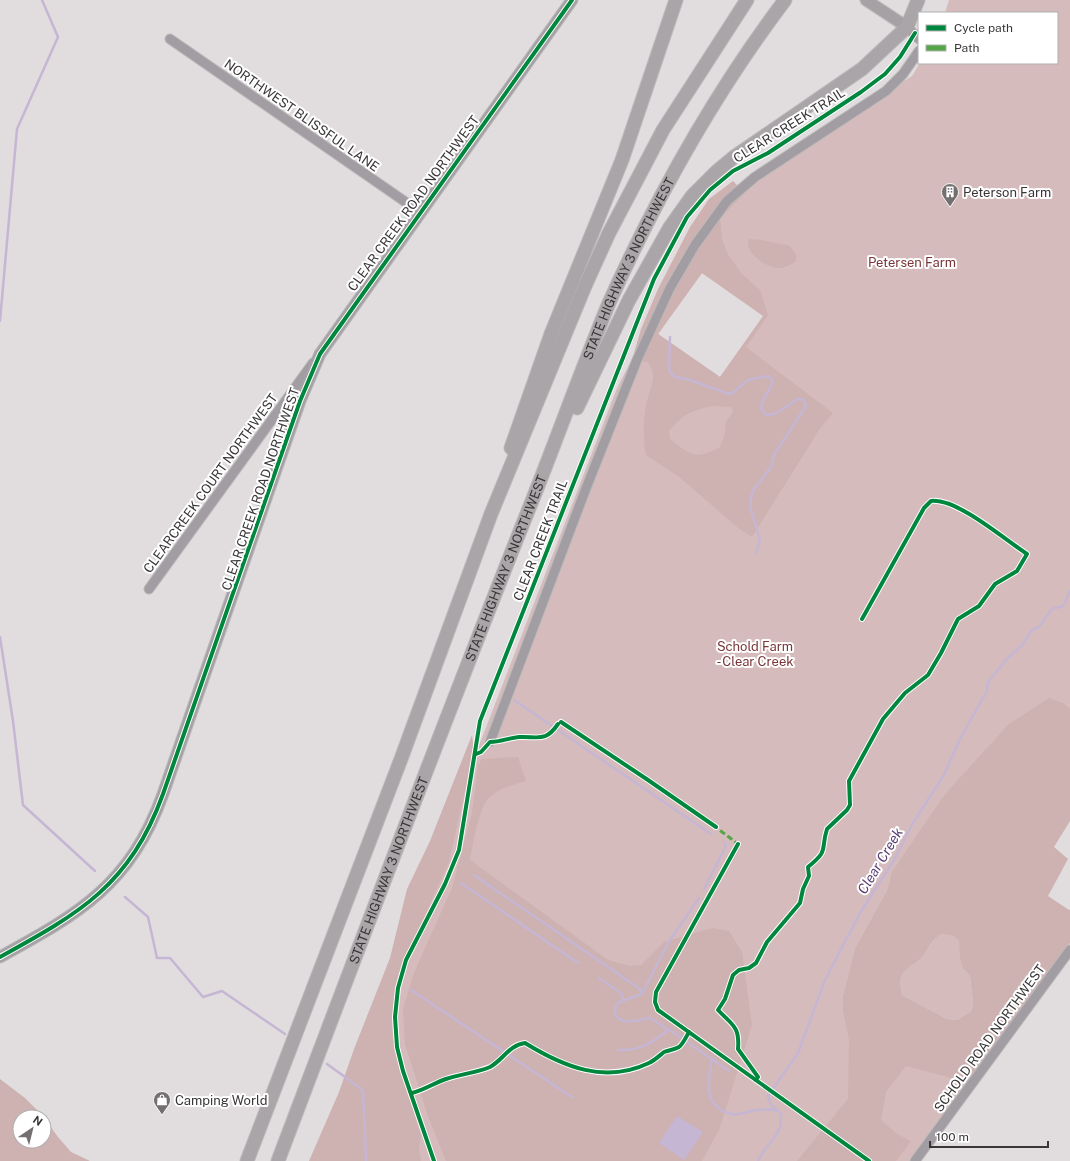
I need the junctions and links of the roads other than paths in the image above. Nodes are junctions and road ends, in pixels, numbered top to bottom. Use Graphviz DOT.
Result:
graph roads {
  1 [pos="572,0"];
  2 [pos="676,0"];
  3 [pos="747,0"];
  4 [pos="785,0"];
  5 [pos="866,0"];
  6 [pos="918,0"];
  7 [pos="908,27"];
  8 [pos="918,38"];
  9 [pos="170,39"];
  10 [pos="918,52"];
  11 [pos="420,212"];
  12 [pos="320,354"];
  13 [pos="539,485"];
  14 [pos="491,514"];
  15 [pos="149,588"];
  16 [pos="490,742"];
  17 [pos="1070,950"];
  18 [pos="0,957"];
  19 [pos="247,1161"];
  20 [pos="278,1161"];
  21 [pos="915,1161"];
  1 -- 11 [label="main road, CLEAR CREEK ROAD NORTHWEST"];
  2 -- 14 [label="highway"];
  3 -- 14 [label="highway"];
  4 -- 13 [label="highway, STATE HIGHWAY 3 NORTHWEST"];
  5 -- 7 [label="main road"];
  6 -- 7 [label="highway"];
  7 -- 8 [label="street"];
  7 -- 13 [label="highway"];
  9 -- 11 [label="street, NORTHWEST BLISSFUL LANE"];
  10 -- 16 [label="street"];
  11 -- 12 [label="main road, CLEAR CREEK ROAD NORTHWEST"];
  12 -- 15 [label="street, CLEARCREEK COURT NORTHWEST"];
  12 -- 18 [label="main road, CLEAR CREEK ROAD NORTHWEST"];
  13 -- 20 [label="highway, STATE HIGHWAY 3 NORTHWEST"];
  14 -- 19 [label="highway"];
  17 -- 21 [label="street, SCHOLD ROAD NORTHWEST"];
}
